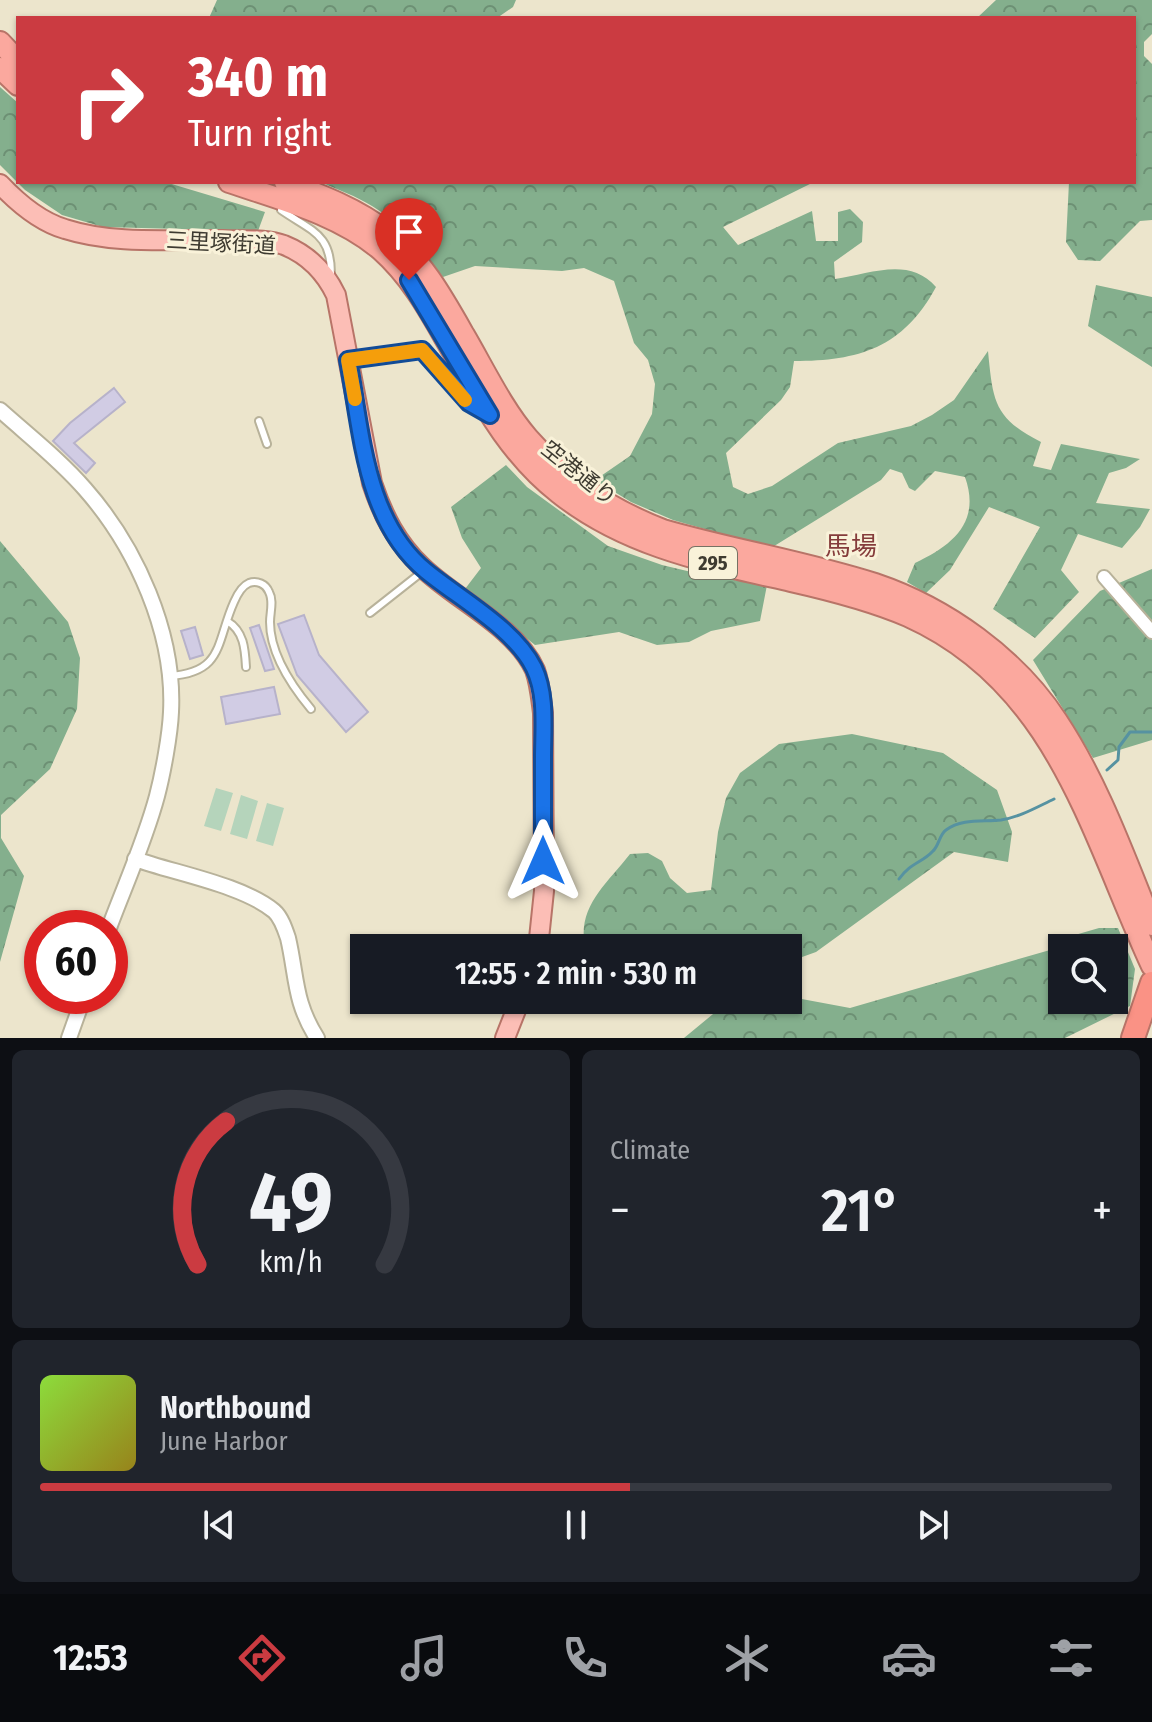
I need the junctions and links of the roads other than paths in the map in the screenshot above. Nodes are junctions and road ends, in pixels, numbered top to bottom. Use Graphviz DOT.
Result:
graph roads {
  1 [pos="0,42"];
  2 [pos="16,59"];
  3 [pos="0,68"];
  4 [pos="16,83"];
  5 [pos="0,184"];
  6 [pos="241,184"];
  7 [pos="285,191"];
  8 [pos="331,284"];
  9 [pos="348,360"];
  10 [pos="0,410"];
  11 [pos="490,415"];
  12 [pos="259,421"];
  13 [pos="267,444"];
  14 [pos="424,570"];
  15 [pos="1104,577"];
  16 [pos="370,613"];
  17 [pos="227,621"];
  18 [pos="1152,632"];
  19 [pos="246,667"];
  20 [pos="169,676"];
  21 [pos="311,709"];
  22 [pos="135,859"];
  23 [pos="116,910"];
  24 [pos="1152,925"];
  25 [pos="539,934"];
  26 [pos="1152,966"];
  27 [pos="1152,983"];
  28 [pos="78,1014"];
  29 [pos="514,1014"];
  30 [pos="1152,1031"];
  31 [pos="69,1038"];
  32 [pos="317,1038"];
  33 [pos="505,1038"];
  34 [pos="1133,1038"];
  35 [pos="1142,1038"];
  1 -- 2 [label="highway"];
  3 -- 4 [label="highway"];
  5 -- 8 [label="main road, 三里塚街道"];
  6 -- 7 [label="highway, 空港通り / 295"];
  7 -- 8 [label="lane"];
  7 -- 11 [label="highway, 空港通り / 295"];
  7 -- 24 [label="highway, 空港通り / 295"];
  8 -- 9 [label="main road"];
  9 -- 11 [label="lane"];
  9 -- 14 [label="main road"];
  10 -- 20 [label="street"];
  11 -- 26 [label="highway, 空港通り / 295"];
  12 -- 13 [label="lane"];
  14 -- 16 [label="lane"];
  14 -- 25 [label="main road"];
  15 -- 18 [label="street"];
  17 -- 19 [label="lane"];
  17 -- 20 [label="lane"];
  17 -- 21 [label="lane"];
  20 -- 22 [label="street"];
  22 -- 23 [label="street"];
  22 -- 32 [label="street"];
  27 -- 34 [label="highway"];
  28 -- 31 [label="street"];
  29 -- 33 [label="main road"];
  30 -- 35 [label="highway"];
}
